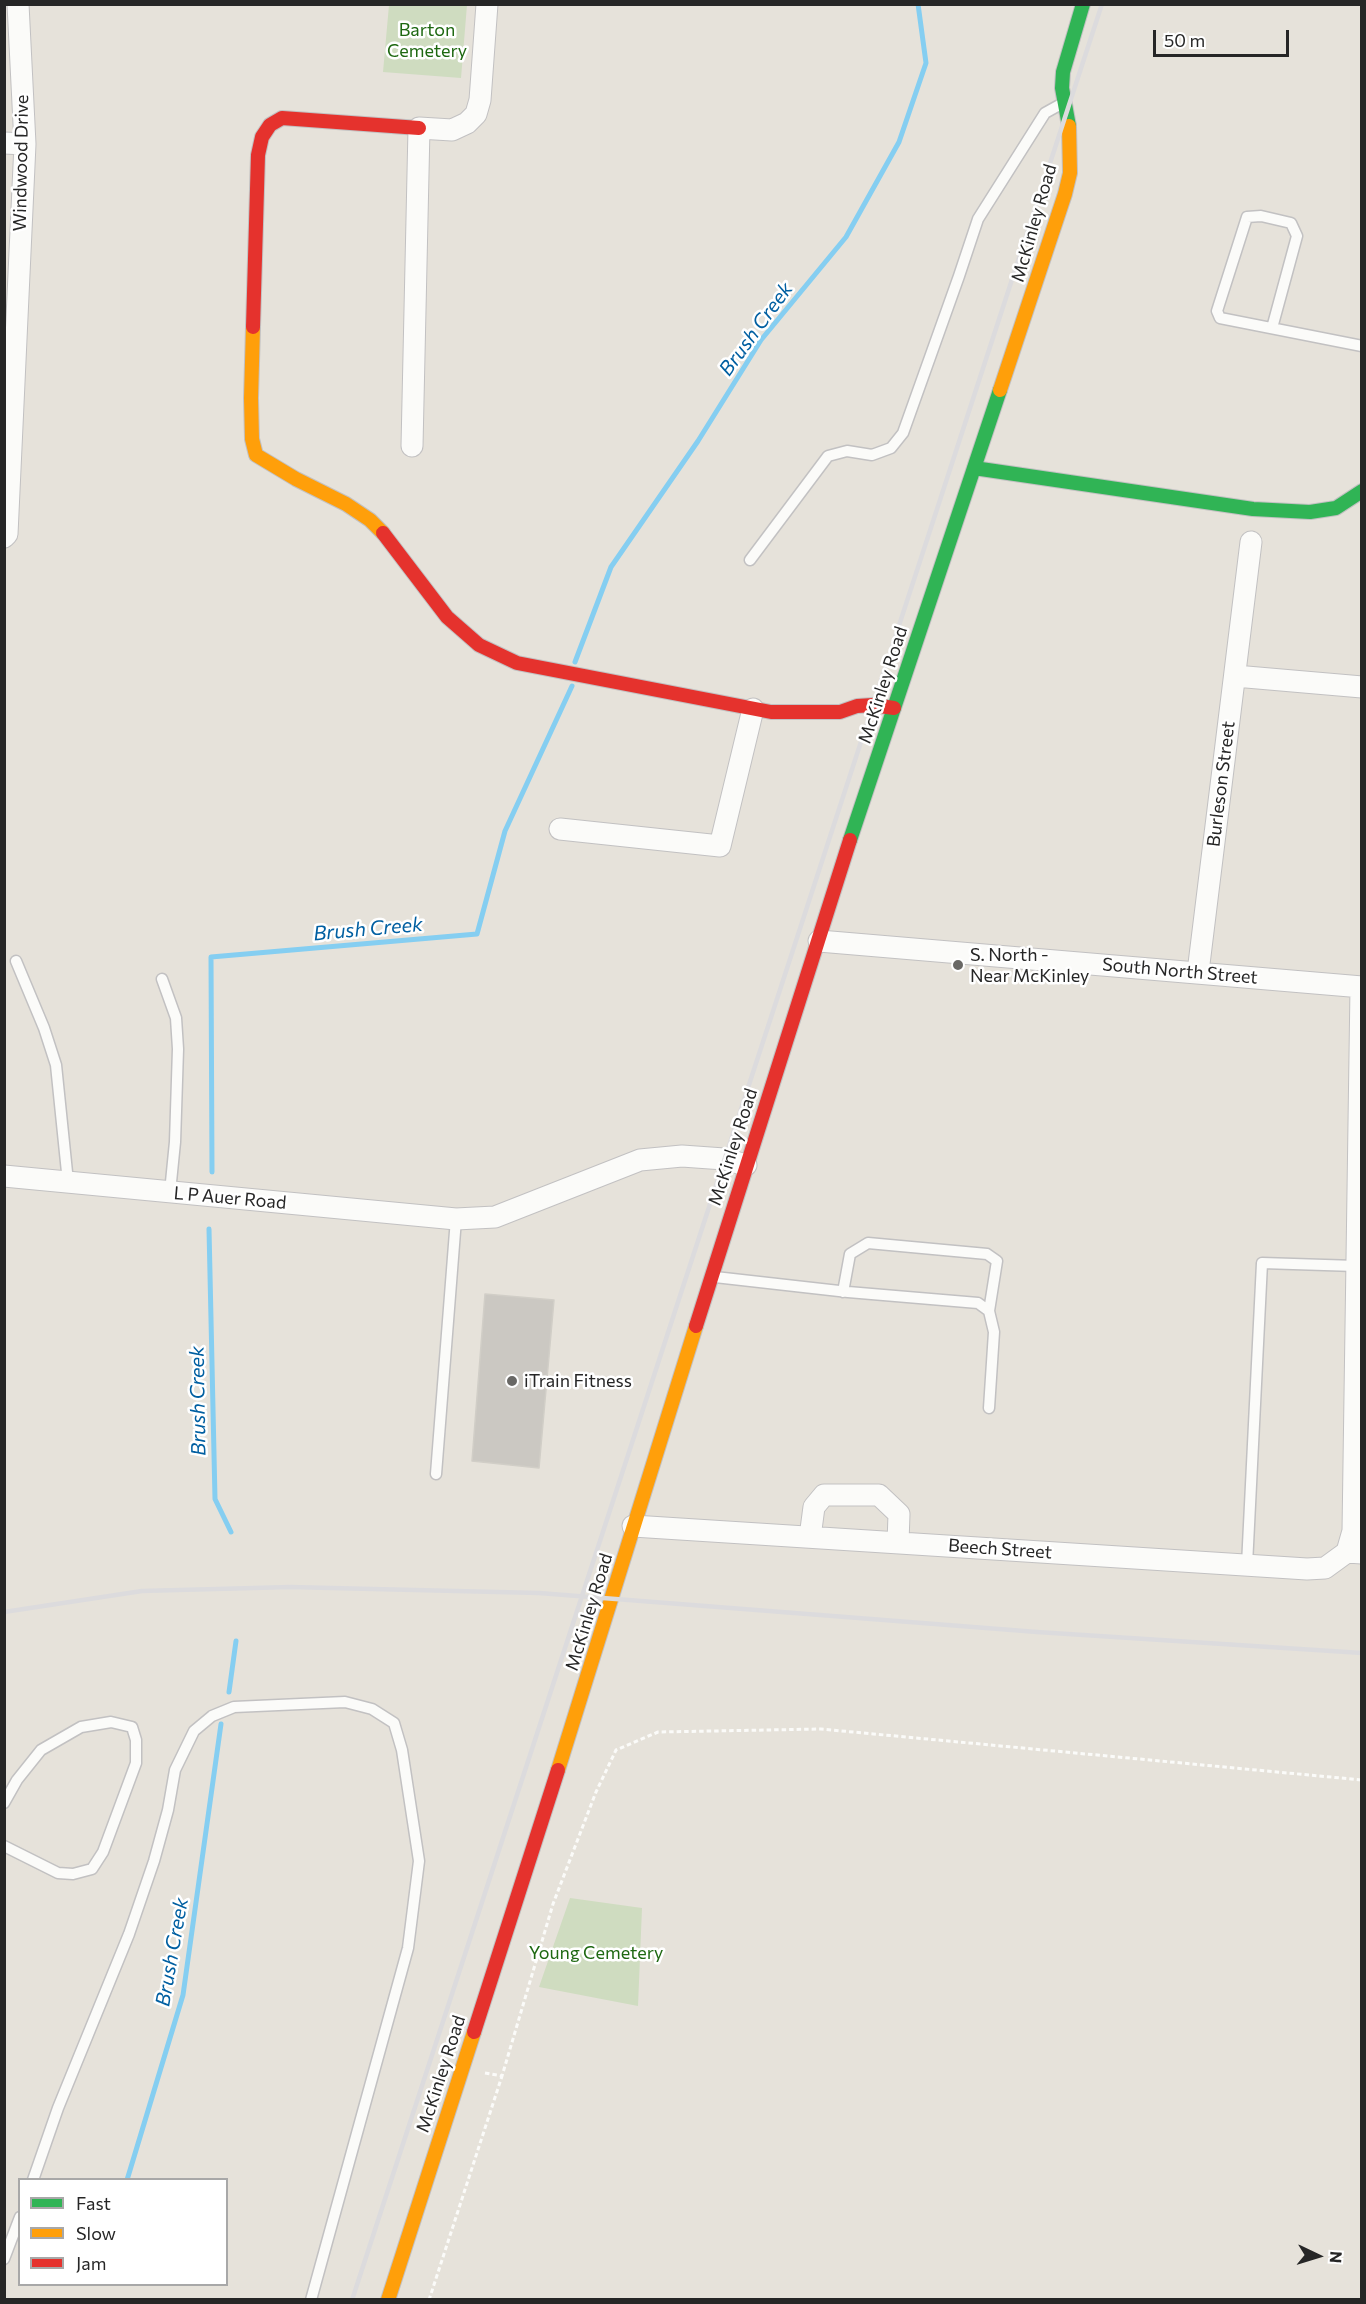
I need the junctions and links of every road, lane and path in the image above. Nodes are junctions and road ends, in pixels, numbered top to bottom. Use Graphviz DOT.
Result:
graph roads {
  1 [pos="18,4"];
  2 [pos="487,4"];
  3 [pos="1083,4"];
  4 [pos="1063,103"];
  5 [pos="419,128"];
  6 [pos="15,144"];
  7 [pos="1272,328"];
  8 [pos="1362,346"];
  9 [pos="412,446"];
  10 [pos="974,468"];
  11 [pos="1362,491"];
  12 [pos="4,537"];
  13 [pos="1251,542"];
  14 [pos="750,560"];
  15 [pos="1235,676"];
  16 [pos="1362,687"];
  17 [pos="894,708"];
  18 [pos="753,709"];
  19 [pos="561,829"];
  20 [pos="819,941"];
  21 [pos="16,961"];
  22 [pos="1198,972"];
  23 [pos="162,979"];
  24 [pos="1361,987"];
  25 [pos="746,1165"];
  26 [pos="4,1176"];
  27 [pos="68,1182"];
  28 [pos="170,1192"];
  29 [pos="456,1219"];
  30 [pos="1359,1266"];
  31 [pos="712,1276"];
  32 [pos="843,1292"];
  33 [pos="989,1311"];
  34 [pos="989,1408"];
  35 [pos="436,1474"];
  36 [pos="633,1526"];
  37 [pos="810,1537"];
  38 [pos="898,1543"];
  39 [pos="1354,1552"];
  40 [pos="1247,1565"];
  41 [pos="1362,1780"];
  42 [pos="4,1803"];
  43 [pos="4,1846"];
  44 [pos="462,2069"];
  45 [pos="502,2076"];
  46 [pos="34,2178"];
  47 [pos="18,2222"];
  48 [pos="4,2259"];
  49 [pos="311,2300"];
  50 [pos="388,2300"];
  51 [pos="429,2300"];
  1 -- 6 [label="street, Windwood Drive"];
  2 -- 5 [label="street"];
  3 -- 4 [label="street, McKinley Road"];
  4 -- 10 [label="street, McKinley Road"];
  4 -- 14 [label="lane"];
  5 -- 9 [label="street"];
  5 -- 18 [label="street"];
  6 -- 12 [label="street, Windwood Drive"];
  7 -- 7 [label="lane"];
  7 -- 8 [label="lane"];
  10 -- 11 [label="street"];
  10 -- 17 [label="street, McKinley Road"];
  13 -- 15 [label="street, Burleson Street"];
  15 -- 16 [label="street"];
  15 -- 22 [label="street, Burleson Street"];
  17 -- 18 [label="street"];
  17 -- 20 [label="street, McKinley Road"];
  18 -- 19 [label="street"];
  20 -- 22 [label="street, South North Street"];
  20 -- 25 [label="street, McKinley Road"];
  21 -- 27 [label="lane"];
  22 -- 24 [label="street, South North Street"];
  23 -- 28 [label="lane"];
  24 -- 30 [label="street"];
  25 -- 29 [label="street, L P Auer Road"];
  25 -- 31 [label="street, McKinley Road"];
  26 -- 27 [label="street, L P Auer Road"];
  27 -- 28 [label="street, L P Auer Road"];
  28 -- 29 [label="street, L P Auer Road"];
  29 -- 35 [label="lane"];
  30 -- 39 [label="street"];
  30 -- 40 [label="lane"];
  31 -- 32 [label="lane"];
  31 -- 36 [label="street, McKinley Road"];
  32 -- 33 [label="lane"];
  32 -- 33 [label="lane"];
  33 -- 34 [label="lane"];
  36 -- 37 [label="street, Beech Street"];
  36 -- 44 [label="street, McKinley Road"];
  37 -- 38 [label="street, Beech Street"];
  37 -- 38 [label="street"];
  38 -- 40 [label="street, Beech Street"];
  39 -- 40 [label="street, Beech Street"];
  41 -- 45 [label="path"];
  42 -- 43 [label="lane"];
  44 -- 45 [label="path"];
  44 -- 50 [label="street, McKinley Road"];
  45 -- 51 [label="path"];
  46 -- 49 [label="lane"];
  47 -- 48 [label="lane"];
}
